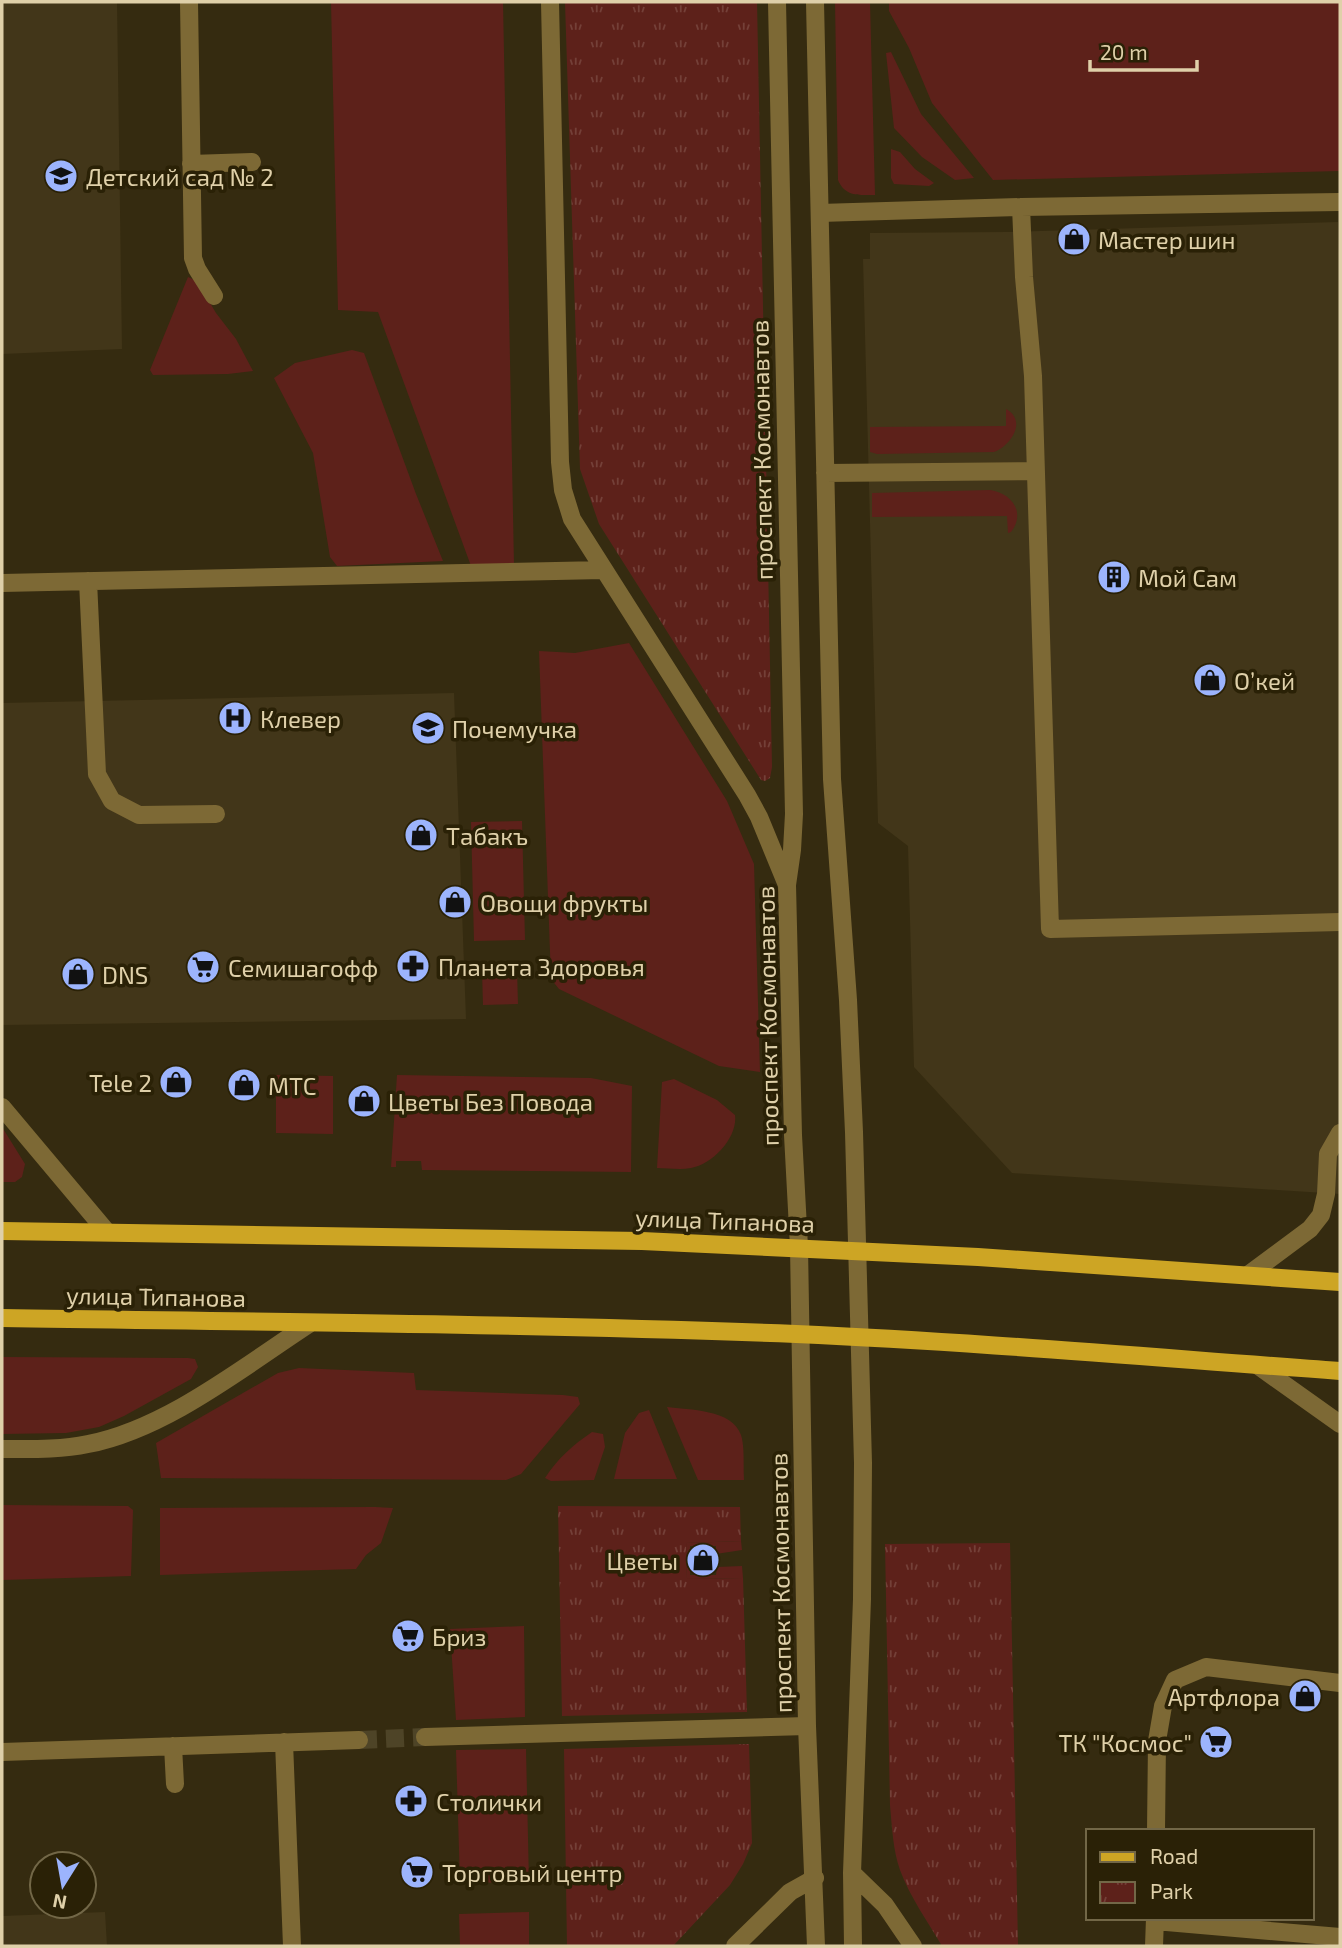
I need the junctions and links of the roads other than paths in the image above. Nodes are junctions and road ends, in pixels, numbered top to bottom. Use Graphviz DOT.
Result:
graph roads {
  1 [pos="188,2"];
  2 [pos="550,2"];
  3 [pos="776,2"];
  4 [pos="815,2"];
  5 [pos="252,162"];
  6 [pos="191,164"];
  7 [pos="1340,202"];
  8 [pos="1021,207"];
  9 [pos="820,213"];
  10 [pos="214,296"];
  11 [pos="1036,471"];
  12 [pos="825,473"];
  13 [pos="603,570"];
  14 [pos="88,581"];
  15 [pos="2,583"];
  16 [pos="216,814"];
  17 [pos="787,885"];
  18 [pos="1340,922"];
  19 [pos="2,1107"];
  20 [pos="1340,1133"];
  21 [pos="2,1231"];
  22 [pos="107,1232"];
  23 [pos="799,1247"];
  24 [pos="856,1251"];
  25 [pos="1248,1275"];
  26 [pos="1340,1282"];
  27 [pos="2,1318"];
  28 [pos="309,1324"];
  29 [pos="799,1334"];
  30 [pos="859,1338"];
  31 [pos="1257,1365"];
  32 [pos="1340,1371"];
  33 [pos="1340,1424"];
  34 [pos="2,1449"];
  35 [pos="1340,1683"];
  36 [pos="807,1727"];
  37 [pos="425,1737"];
  38 [pos="359,1740"];
  39 [pos="284,1742"];
  40 [pos="173,1746"];
  41 [pos="2,1752"];
  42 [pos="175,1784"];
  43 [pos="1156,1829"];
  44 [pos="852,1873"];
  45 [pos="815,1878"];
  46 [pos="1155,1920"];
  47 [pos="1340,1937"];
  48 [pos="292,1946"];
  49 [pos="735,1946"];
  50 [pos="816,1946"];
  51 [pos="853,1946"];
  52 [pos="913,1946"];
  53 [pos="1154,1946"];
  1 -- 6 [label="street"];
  2 -- 13 [label="street"];
  3 -- 17 [label="street, проспект Космонавтов"];
  4 -- 9 [label="street"];
  5 -- 6 [label="street"];
  6 -- 10 [label="street"];
  7 -- 8 [label="street"];
  8 -- 9 [label="street"];
  8 -- 11 [label="street"];
  9 -- 12 [label="street"];
  11 -- 12 [label="street"];
  11 -- 18 [label="street"];
  12 -- 24 [label="street"];
  13 -- 14 [label="street"];
  13 -- 17 [label="street"];
  14 -- 15 [label="street"];
  14 -- 16 [label="street"];
  17 -- 23 [label="street, проспект Космонавтов"];
  19 -- 22 [label="street"];
  20 -- 25 [label="street"];
  21 -- 22 [label="main road, улица Типанова"];
  22 -- 23 [label="main road, улица Типанова"];
  23 -- 24 [label="main road, улица Типанова"];
  23 -- 29 [label="street, проспект Космонавтов"];
  24 -- 25 [label="main road, улица Типанова"];
  24 -- 30 [label="street"];
  25 -- 26 [label="main road, улица Типанова"];
  27 -- 28 [label="main road, улица Типанова"];
  28 -- 29 [label="main road, улица Типанова"];
  28 -- 34 [label="street"];
  29 -- 30 [label="main road, улица Типанова"];
  29 -- 36 [label="street, проспект Космонавтов"];
  30 -- 31 [label="main road, улица Типанова"];
  30 -- 44 [label="street"];
  31 -- 32 [label="main road, улица Типанова"];
  31 -- 33 [label="street"];
  35 -- 43 [label="street"];
  36 -- 37 [label="street"];
  36 -- 45 [label="street, проспект Космонавтов"];
  38 -- 39 [label="street"];
  39 -- 40 [label="street"];
  39 -- 48 [label="street"];
  40 -- 41 [label="street"];
  40 -- 42 [label="street"];
  44 -- 51 [label="street"];
  44 -- 52 [label="street"];
  45 -- 49 [label="street"];
  45 -- 50 [label="street, проспект Космонавтов"];
  46 -- 47 [label="street"];
  46 -- 53 [label="street"];
}
